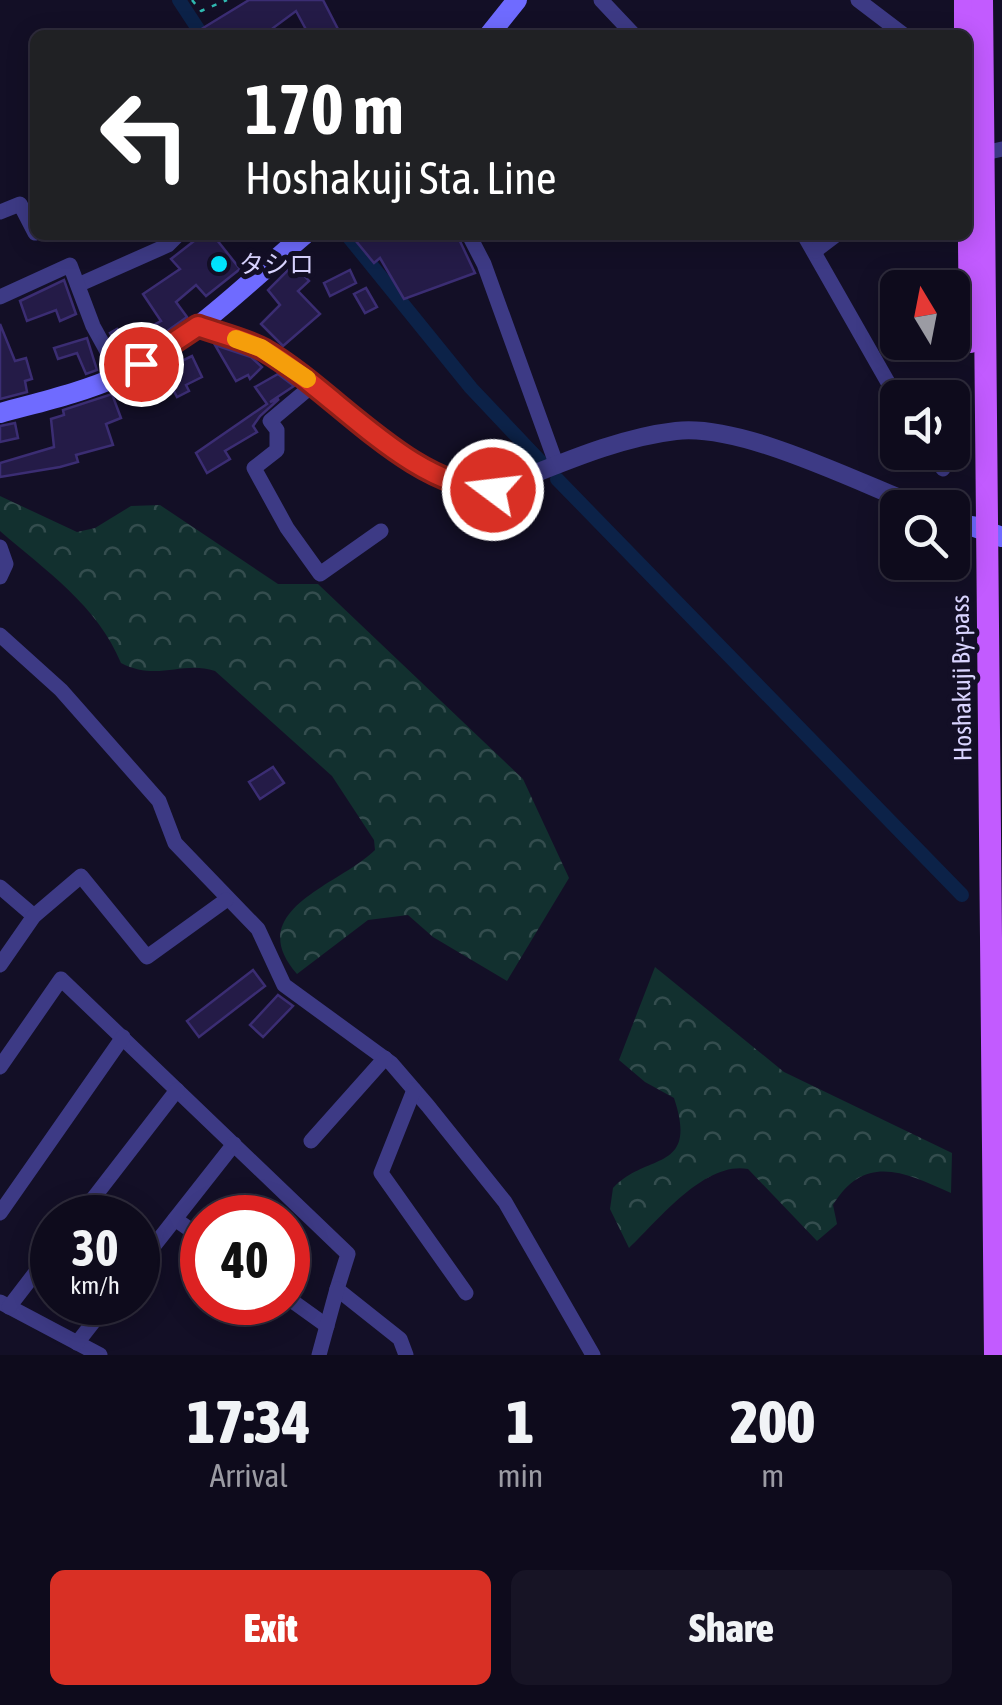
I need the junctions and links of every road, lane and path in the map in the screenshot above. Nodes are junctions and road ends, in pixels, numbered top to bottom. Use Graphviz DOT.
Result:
graph roads {
  1 [pos="192,0"];
  2 [pos="227,0"];
  3 [pos="517,0"];
  4 [pos="602,0"];
  5 [pos="858,0"];
  6 [pos="965,0"];
  7 [pos="982,0"];
  8 [pos="493,30"];
  9 [pos="629,30"];
  10 [pos="897,30"];
  11 [pos="965,30"];
  12 [pos="978,152"];
  13 [pos="0,212"];
  14 [pos="30,223"];
  15 [pos="173,240"];
  16 [pos="298,240"];
  17 [pos="472,240"];
  18 [pos="807,240"];
  19 [pos="829,240"];
  20 [pos="815,251"];
  21 [pos="78,285"];
  22 [pos="0,298"];
  23 [pos="198,326"];
  24 [pos="120,375"];
  25 [pos="887,380"];
  26 [pos="314,384"];
  27 [pos="0,413"];
  28 [pos="557,466"];
  29 [pos="880,492"];
  30 [pos="979,529"];
  31 [pos="381,531"];
  32 [pos="0,547"];
  33 [pos="0,577"];
  34 [pos="0,635"];
  35 [pos="0,887"];
  36 [pos="226,900"];
  37 [pos="34,916"];
  38 [pos="0,965"];
  39 [pos="123,1038"];
  40 [pos="385,1058"];
  41 [pos="0,1067"];
  42 [pos="177,1090"];
  43 [pos="414,1090"];
  44 [pos="311,1141"];
  45 [pos="234,1144"];
  46 [pos="96,1195"];
  47 [pos="0,1213"];
  48 [pos="175,1218"];
  49 [pos="180,1222"];
  50 [pos="160,1237"];
  51 [pos="30,1275"];
  52 [pos="337,1289"];
  53 [pos="466,1293"];
  54 [pos="4,1304"];
  55 [pos="310,1314"];
  56 [pos="91,1325"];
  57 [pos="327,1326"];
  58 [pos="77,1343"];
  59 [pos="100,1355"];
  60 [pos="319,1355"];
  61 [pos="406,1355"];
  62 [pos="593,1355"];
  63 [pos="982,1355"];
  64 [pos="995,1355"];
  1 -- 2 [label="path"];
  3 -- 8 [label="main road"];
  4 -- 9 [label="street"];
  5 -- 10 [label="street"];
  6 -- 11 [label="main road"];
  7 -- 12 [label="main road, Hoshakuji By-pass"];
  12 -- 30 [label="main road, Hoshakuji By-pass"];
  13 -- 14 [label="street"];
  15 -- 21 [label="street"];
  16 -- 23 [label="main road"];
  17 -- 28 [label="street"];
  18 -- 20 [label="street"];
  19 -- 20 [label="street"];
  20 -- 25 [label="street"];
  21 -- 22 [label="street"];
  21 -- 24 [label="street"];
  23 -- 24 [label="main road"];
  23 -- 26 [label="street"];
  24 -- 27 [label="main road"];
  26 -- 28 [label="street"];
  26 -- 31 [label="street"];
  28 -- 29 [label="street"];
  30 -- 63 [label="main road, Hoshakuji By-pass"];
  30 -- 64 [label="main road, Hoshakuji By-pass"];
  32 -- 33 [label="street"];
  34 -- 36 [label="street"];
  35 -- 37 [label="street"];
  36 -- 37 [label="street"];
  36 -- 40 [label="street"];
  37 -- 38 [label="street"];
  39 -- 41 [label="street"];
  39 -- 42 [label="street"];
  39 -- 47 [label="street"];
  40 -- 43 [label="street"];
  40 -- 44 [label="street"];
  42 -- 45 [label="street"];
  42 -- 46 [label="street"];
  43 -- 53 [label="street"];
  43 -- 62 [label="street"];
  45 -- 48 [label="street"];
  45 -- 52 [label="street"];
  48 -- 49 [label="street"];
  48 -- 50 [label="street"];
  51 -- 54 [label="street"];
  52 -- 57 [label="street"];
  52 -- 61 [label="street"];
  54 -- 58 [label="street"];
  55 -- 57 [label="street"];
  56 -- 58 [label="street"];
  57 -- 60 [label="street"];
  58 -- 59 [label="street"];
}
